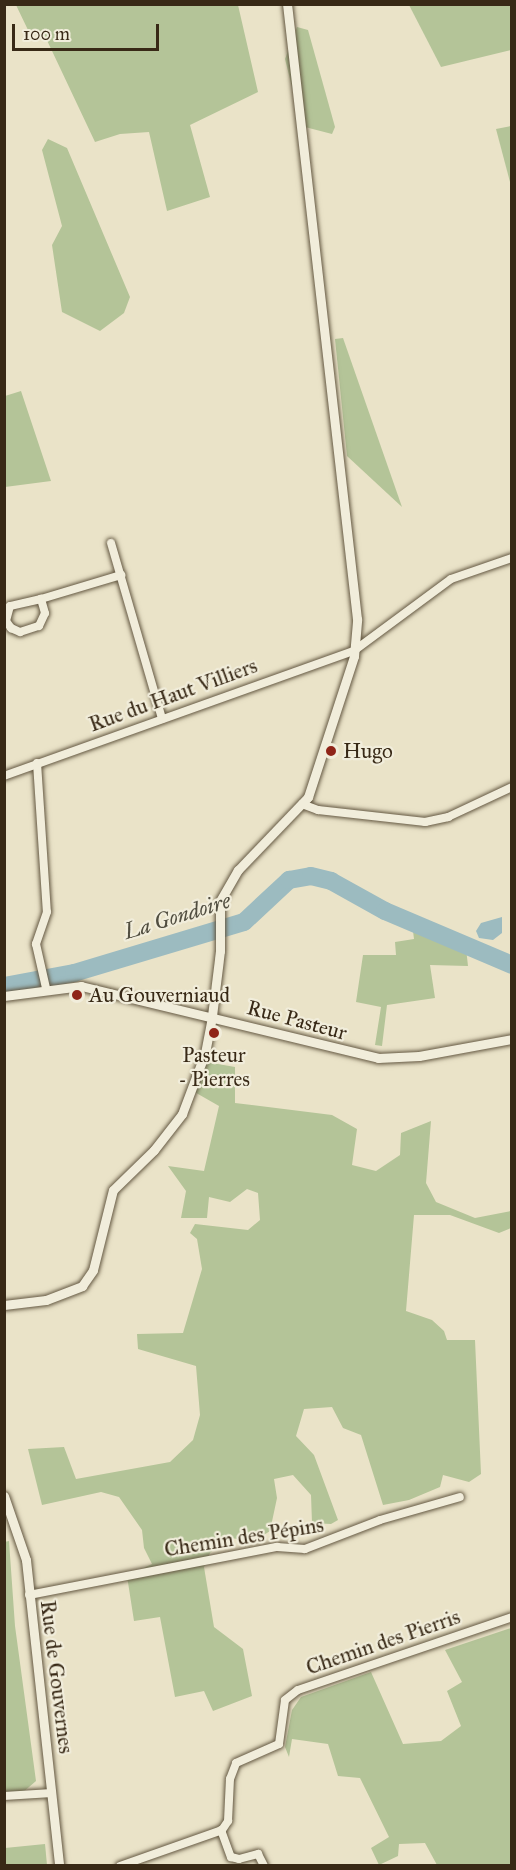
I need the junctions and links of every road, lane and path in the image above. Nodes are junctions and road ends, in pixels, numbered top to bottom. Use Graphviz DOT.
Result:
graph roads {
  1 [pos="287,4"];
  2 [pos="111,543"];
  3 [pos="512,558"];
  4 [pos="121,575"];
  5 [pos="41,599"];
  6 [pos="355,650"];
  7 [pos="162,719"];
  8 [pos="37,763"];
  9 [pos="4,776"];
  10 [pos="512,787"];
  11 [pos="302,804"];
  12 [pos="44,981"];
  13 [pos="4,996"];
  14 [pos="212,1016"];
  15 [pos="512,1039"];
  16 [pos="4,1305"];
  17 [pos="4,1496"];
  18 [pos="460,1497"];
  19 [pos="29,1595"];
  20 [pos="512,1617"];
  21 [pos="52,1793"];
  22 [pos="4,1796"];
  23 [pos="221,1830"];
  24 [pos="59,1866"];
  25 [pos="120,1866"];
  26 [pos="264,1866"];
  1 -- 6 [label="street"];
  2 -- 4 [label="street"];
  3 -- 6 [label="street, Rue du Haut Villiers"];
  4 -- 5 [label="street"];
  4 -- 7 [label="street"];
  5 -- 5 [label="street"];
  6 -- 7 [label="street, Rue du Haut Villiers"];
  6 -- 11 [label="street"];
  7 -- 8 [label="street, Rue du Haut Villiers"];
  8 -- 9 [label="street, Rue du Haut Villiers"];
  8 -- 12 [label="street"];
  10 -- 11 [label="street"];
  11 -- 14 [label="street"];
  12 -- 13 [label="street, Rue Pasteur"];
  12 -- 14 [label="street, Rue Pasteur"];
  14 -- 15 [label="street, Rue Pasteur"];
  14 -- 16 [label="street"];
  17 -- 19 [label="street, Rue de Gouvernes"];
  18 -- 19 [label="street, Chemin des Pépins"];
  19 -- 21 [label="street, Rue de Gouvernes"];
  20 -- 23 [label="street, Chemin des Pierris"];
  21 -- 22 [label="street"];
  21 -- 24 [label="street, Rue de Gouvernes"];
  23 -- 25 [label="street"];
  23 -- 26 [label="street"];
}
